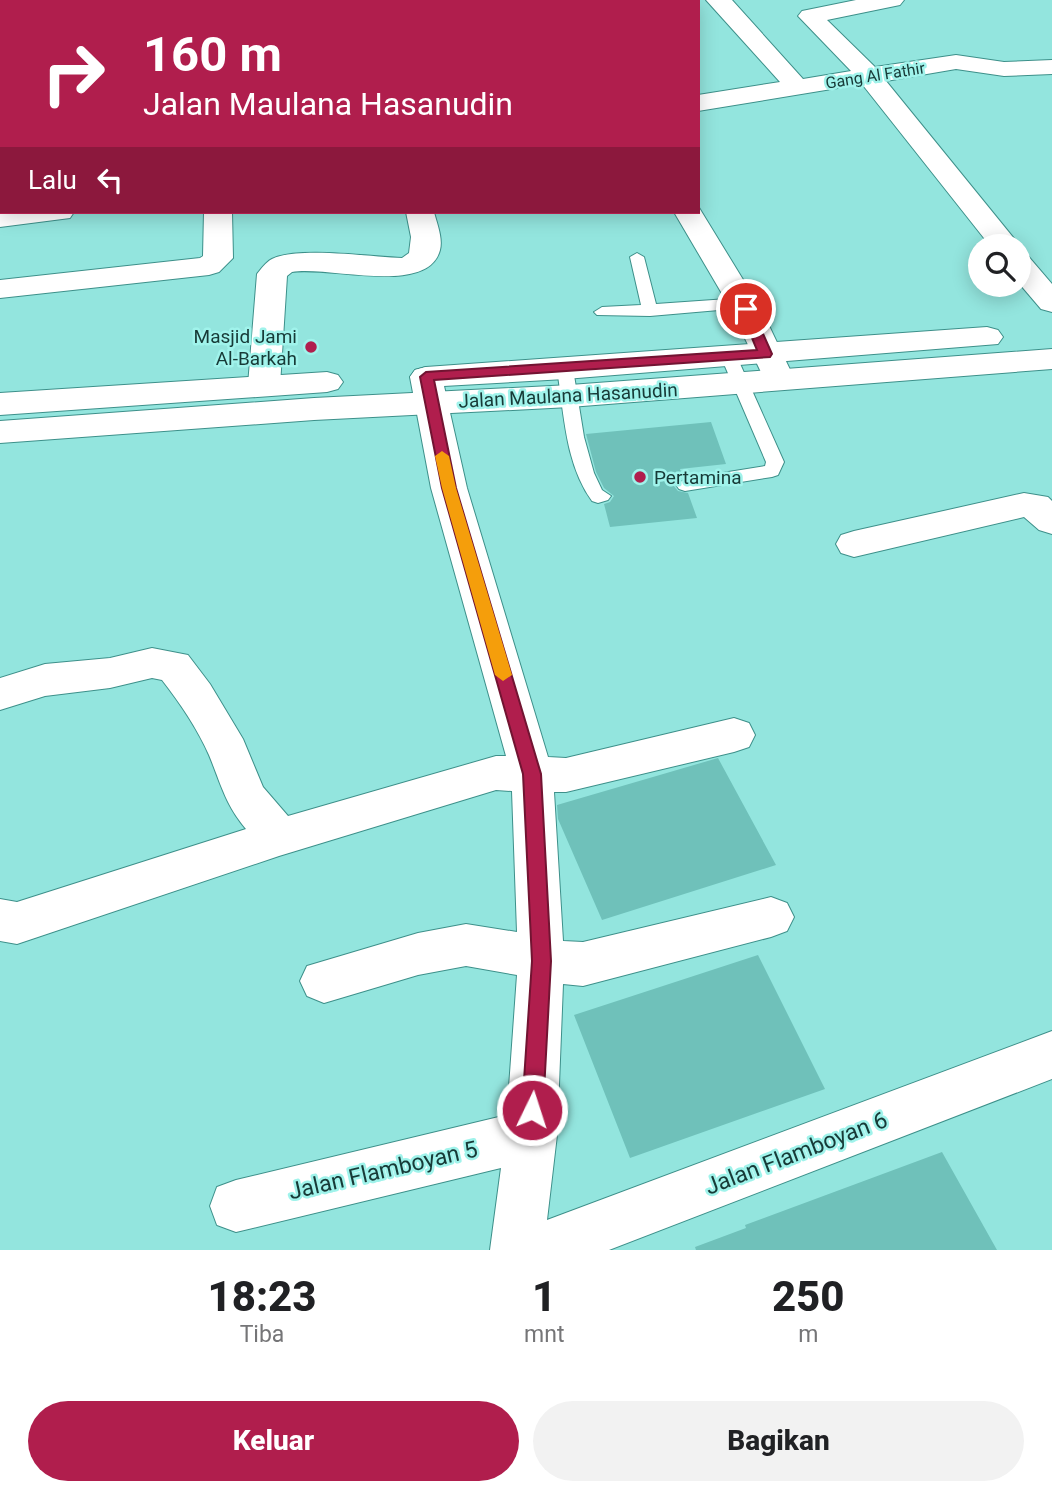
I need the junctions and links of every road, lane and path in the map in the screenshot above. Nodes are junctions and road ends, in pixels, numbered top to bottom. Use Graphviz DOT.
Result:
graph roads {
  1 [pos="718,0"];
  2 [pos="891,0"];
  3 [pos="1052,67"];
  4 [pos="868,78"];
  5 [pos="797,87"];
  6 [pos="700,103"];
  7 [pos="40,214"];
  8 [pos="218,214"];
  9 [pos="420,214"];
  10 [pos="689,214"];
  11 [pos="0,218"];
  12 [pos="995,234"];
  13 [pos="637,257"];
  14 [pos="1031,278"];
  15 [pos="0,289"];
  16 [pos="1049,299"];
  17 [pos="650,310"];
  18 [pos="602,312"];
  19 [pos="1052,333"];
  20 [pos="758,336"];
  21 [pos="1000,350"];
  22 [pos="1052,359"];
  23 [pos="734,370"];
  24 [pos="567,383"];
  25 [pos="264,386"];
  26 [pos="429,390"];
  27 [pos="0,404"];
  28 [pos="0,432"];
  29 [pos="685,485"];
  30 [pos="602,496"];
  31 [pos="1052,521"];
  32 [pos="854,544"];
  33 [pos="0,694"];
  34 [pos="734,735"];
  35 [pos="532,774"];
  36 [pos="279,837"];
  37 [pos="771,917"];
  38 [pos="0,920"];
  39 [pos="541,961"];
  40 [pos="324,981"];
  41 [pos="1052,1055"];
  42 [pos="531,1135"];
  43 [pos="236,1206"];
  44 [pos="517,1250"];
  45 [pos="539,1250"];
  1 -- 5 [label="street"];
  2 -- 4 [label="street"];
  3 -- 4 [label="street, Gang Al Fathir"];
  4 -- 5 [label="street, Gang Al Fathir"];
  4 -- 12 [label="street"];
  5 -- 6 [label="street, Gang Al Fathir"];
  7 -- 11 [label="street"];
  8 -- 15 [label="street"];
  9 -- 25 [label="street"];
  10 -- 20 [label="street"];
  13 -- 17 [label="lane"];
  14 -- 16 [label="street"];
  17 -- 18 [label="lane"];
  17 -- 20 [label="lane"];
  19 -- 21 [label="street, Jalan Maulana Hasanudin"];
  20 -- 21 [label="street, Jalan Maulana Hasanudin"];
  20 -- 23 [label="street, Jalan Maulana Hasanudin"];
  21 -- 22 [label="street, Jalan Maulana Hasanudin"];
  23 -- 24 [label="street, Jalan Maulana Hasanudin"];
  23 -- 29 [label="lane"];
  24 -- 26 [label="street, Jalan Maulana Hasanudin"];
  24 -- 30 [label="lane"];
  25 -- 26 [label="street, Jalan Maulana Hasanudin"];
  25 -- 27 [label="street, Jalan Maulana Hasanudin"];
  26 -- 28 [label="street, Jalan Maulana Hasanudin"];
  26 -- 35 [label="street"];
  31 -- 32 [label="street"];
  33 -- 36 [label="street"];
  34 -- 35 [label="street"];
  35 -- 36 [label="street"];
  35 -- 39 [label="street"];
  36 -- 38 [label="street"];
  37 -- 39 [label="street"];
  39 -- 40 [label="street"];
  39 -- 42 [label="street"];
  41 -- 45 [label="street, Jalan Flamboyan 6"];
  42 -- 43 [label="street, Jalan Flamboyan 5"];
  42 -- 44 [label="street"];
}
